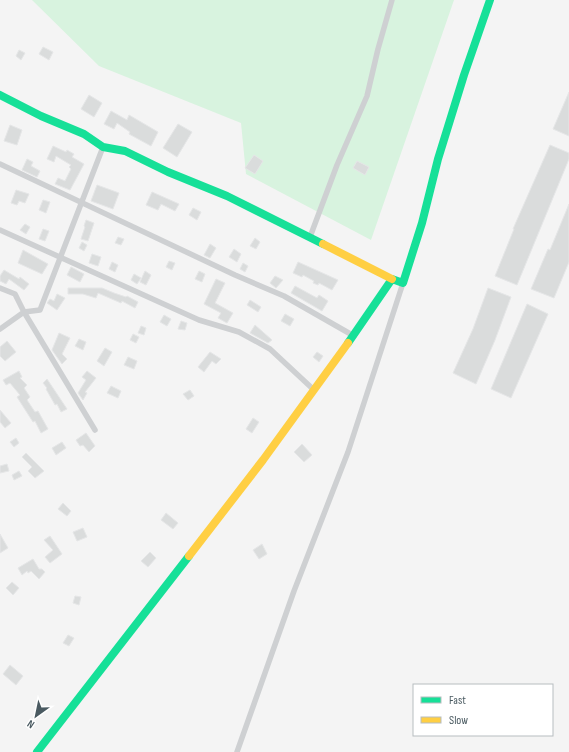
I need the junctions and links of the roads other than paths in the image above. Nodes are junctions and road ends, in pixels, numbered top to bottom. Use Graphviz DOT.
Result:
graph roads {
  1 [pos="392,0"];
  2 [pos="490,0"];
  3 [pos="0,96"];
  4 [pos="103,147"];
  5 [pos="0,164"];
  6 [pos="82,202"];
  7 [pos="0,230"];
  8 [pos="310,237"];
  9 [pos="61,258"];
  10 [pos="392,279"];
  11 [pos="403,283"];
  12 [pos="0,288"];
  13 [pos="24,312"];
  14 [pos="0,329"];
  15 [pos="354,336"];
  16 [pos="314,390"];
  17 [pos="95,430"];
  18 [pos="37,752"];
  19 [pos="237,752"];
  1 -- 8 [label="street"];
  2 -- 11 [label="main road"];
  3 -- 4 [label="main road"];
  4 -- 6 [label="street"];
  4 -- 8 [label="main road"];
  5 -- 6 [label="street"];
  6 -- 9 [label="street"];
  6 -- 15 [label="street"];
  7 -- 9 [label="street"];
  8 -- 10 [label="main road"];
  9 -- 13 [label="street"];
  9 -- 16 [label="street"];
  10 -- 11 [label="main road"];
  10 -- 15 [label="main road"];
  11 -- 19 [label="street"];
  12 -- 13 [label="street"];
  13 -- 14 [label="street"];
  13 -- 17 [label="street"];
  15 -- 16 [label="main road"];
  16 -- 18 [label="main road"];
}
